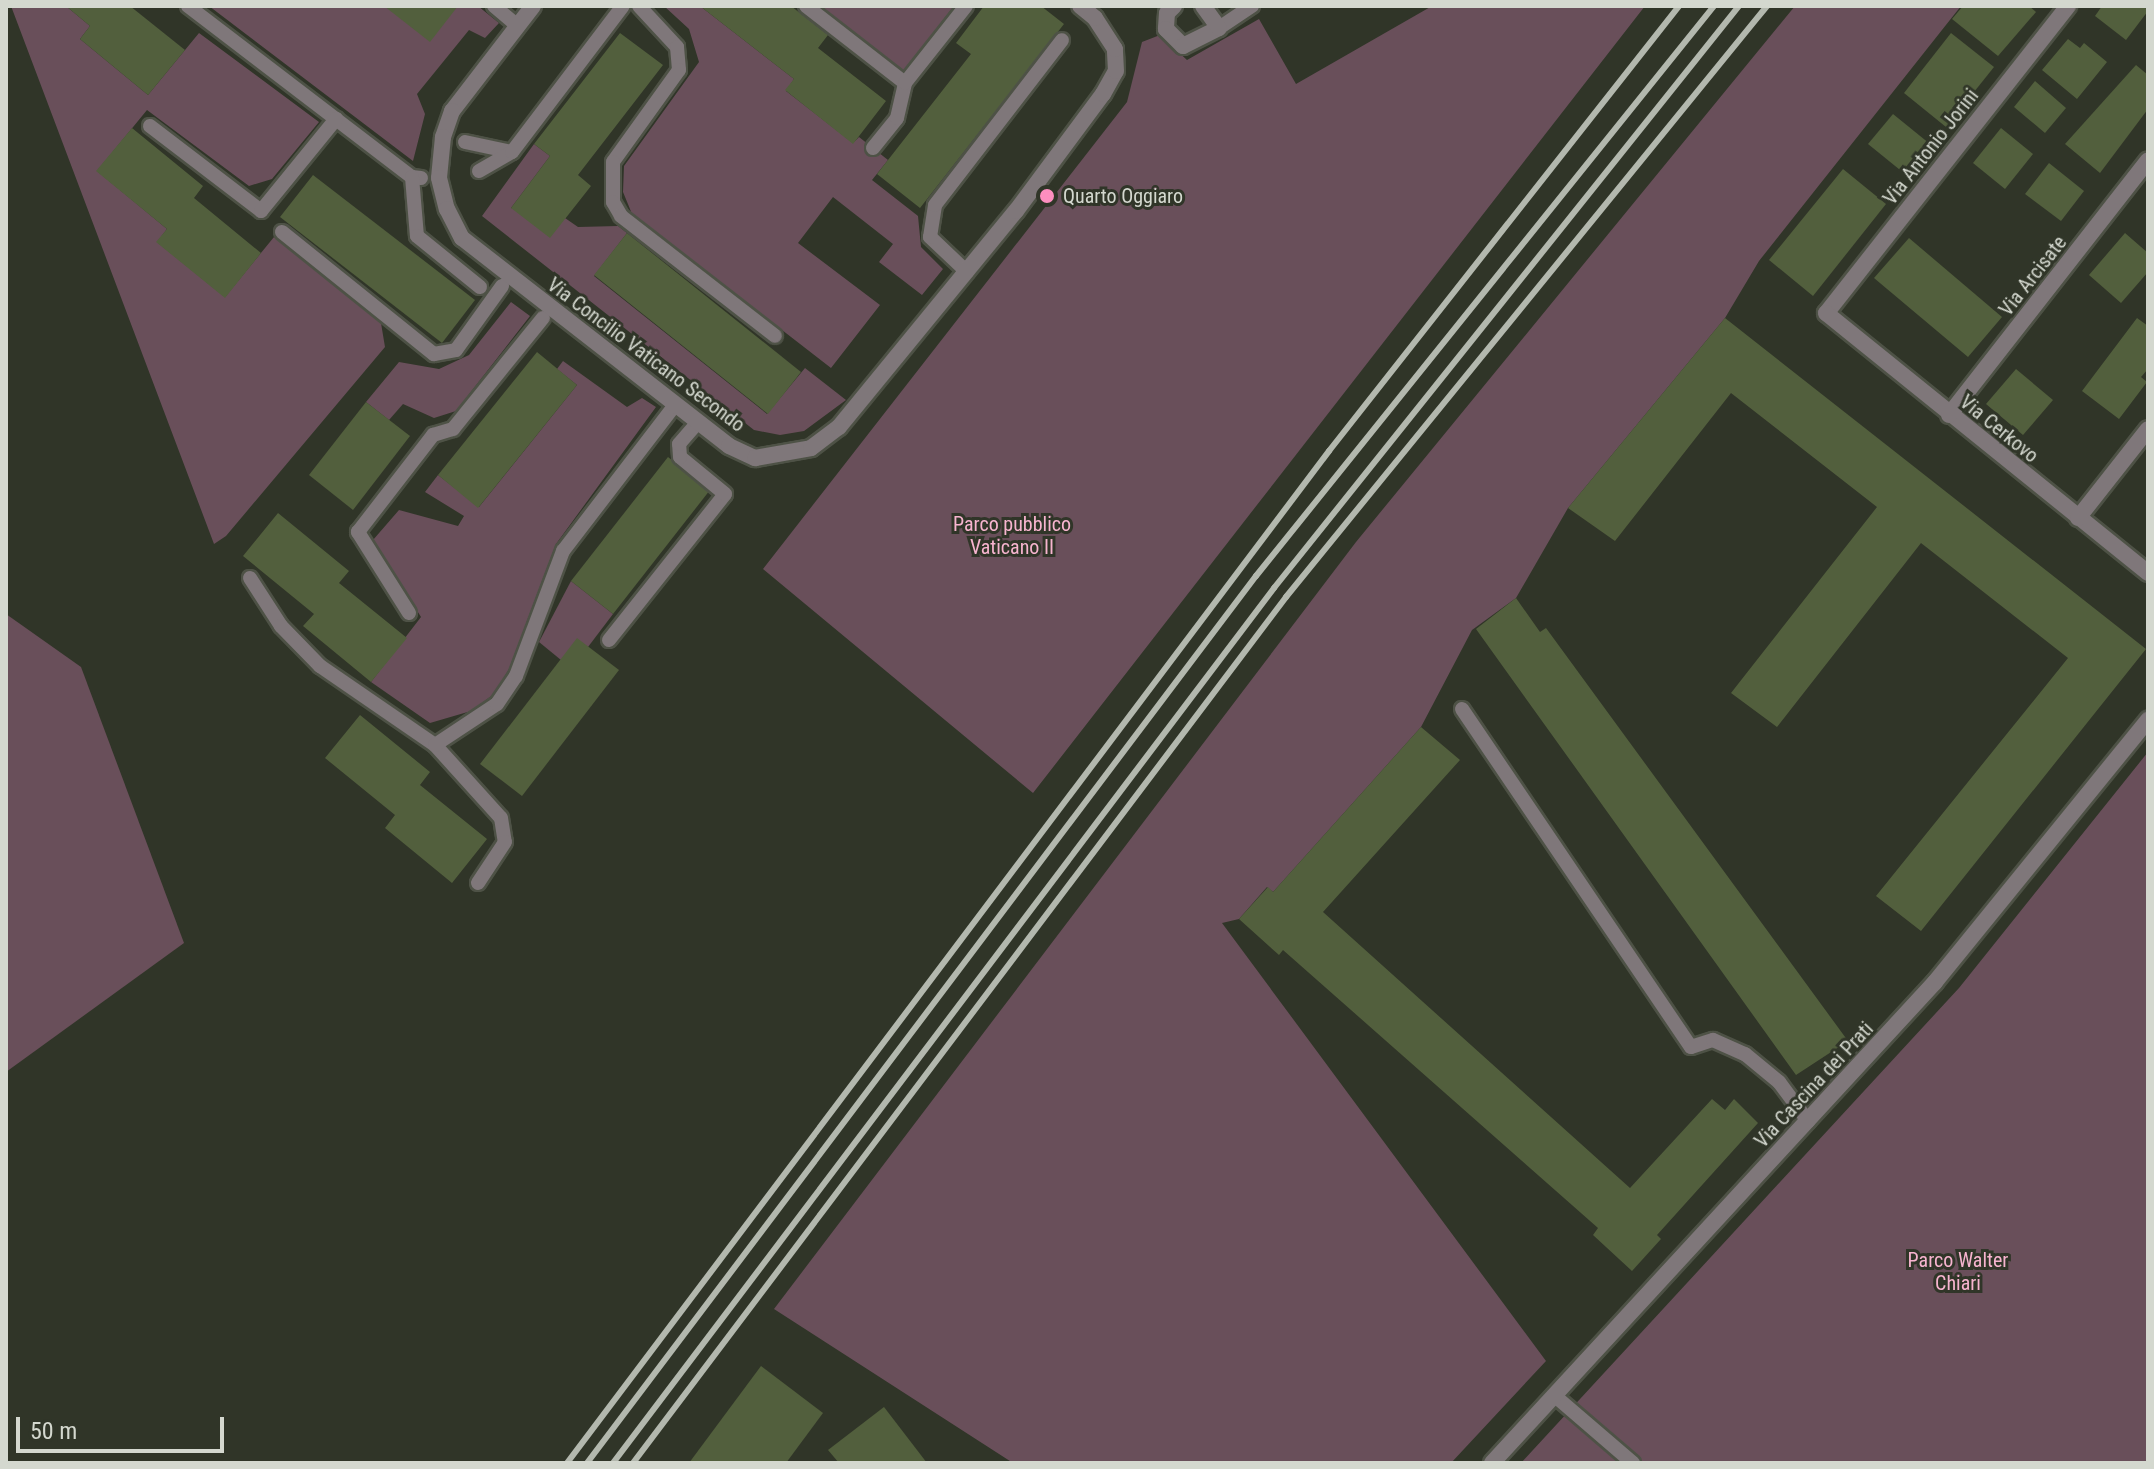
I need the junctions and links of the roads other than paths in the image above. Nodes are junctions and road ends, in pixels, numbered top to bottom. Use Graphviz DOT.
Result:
graph roads {
  1 [pos="188,6"];
  2 [pos="494,6"];
  3 [pos="533,6"];
  4 [pos="623,6"];
  5 [pos="639,6"];
  6 [pos="806,6"];
  7 [pos="966,6"];
  8 [pos="1080,6"];
  9 [pos="1174,6"];
  10 [pos="1203,6"];
  11 [pos="1252,6"];
  12 [pos="2068,6"];
  13 [pos="517,25"];
  14 [pos="1219,28"];
  15 [pos="1062,40"];
  16 [pos="905,83"];
  17 [pos="336,119"];
  18 [pos="150,126"];
  19 [pos="465,142"];
  20 [pos="873,148"];
  21 [pos="512,152"];
  22 [pos="2148,160"];
  23 [pos="479,171"];
  24 [pos="282,232"];
  25 [pos="967,272"];
  26 [pos="502,286"];
  27 [pos="480,287"];
  28 [pos="1826,313"];
  29 [pos="543,318"];
  30 [pos="775,336"];
  31 [pos="675,405"];
  32 [pos="1949,415"];
  33 [pos="698,422"];
  34 [pos="2148,429"];
  35 [pos="2078,518"];
  36 [pos="2148,573"];
  37 [pos="250,578"];
  38 [pos="409,613"];
  39 [pos="609,640"];
  40 [pos="1462,709"];
  41 [pos="2148,720"];
  42 [pos="435,745"];
  43 [pos="478,883"];
  44 [pos="1808,1121"];
  45 [pos="1555,1396"];
  46 [pos="1492,1463"];
  47 [pos="1633,1463"];
  1 -- 17 [label="lane"];
  2 -- 13 [label="lane"];
  3 -- 13 [label="street, Via Concilio Vaticano Secondo"];
  4 -- 21 [label="lane"];
  5 -- 30 [label="lane"];
  6 -- 16 [label="lane"];
  7 -- 16 [label="lane"];
  8 -- 25 [label="street, Via Concilio Vaticano Secondo"];
  9 -- 14 [label="street"];
  10 -- 14 [label="street"];
  11 -- 14 [label="lane"];
  12 -- 28 [label="street, Via Antonio Jorini"];
  13 -- 31 [label="street, Via Concilio Vaticano Secondo"];
  15 -- 25 [label="lane"];
  16 -- 20 [label="lane"];
  17 -- 18 [label="lane"];
  17 -- 27 [label="lane"];
  19 -- 21 [label="lane"];
  21 -- 23 [label="lane"];
  22 -- 32 [label="street, Via Arcisate"];
  24 -- 26 [label="lane"];
  25 -- 33 [label="street, Via Concilio Vaticano Secondo"];
  28 -- 32 [label="street, Via Cerkovo"];
  29 -- 38 [label="lane"];
  31 -- 33 [label="street, Via Concilio Vaticano Secondo"];
  31 -- 42 [label="lane"];
  32 -- 35 [label="street, Via Cerkovo"];
  33 -- 39 [label="lane"];
  34 -- 35 [label="street"];
  35 -- 36 [label="street, Via Cerkovo"];
  37 -- 42 [label="lane"];
  40 -- 44 [label="lane"];
  41 -- 44 [label="street, Via Cascina dei Prati"];
  42 -- 43 [label="lane"];
  44 -- 45 [label="street, Via Cascina dei Prati"];
  45 -- 46 [label="street, Via Cascina dei Prati"];
  45 -- 47 [label="lane"];
}
